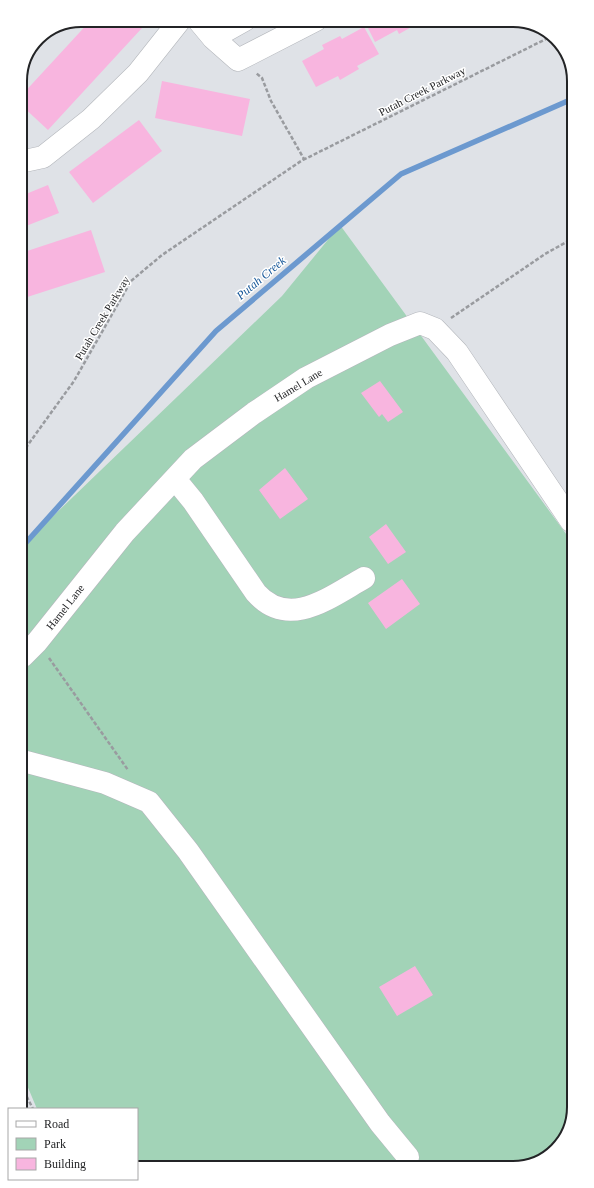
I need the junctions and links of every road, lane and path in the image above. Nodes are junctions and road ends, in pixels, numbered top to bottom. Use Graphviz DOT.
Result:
graph roads {
  1 [pos="175,27"];
  2 [pos="204,27"];
  3 [pos="233,27"];
  4 [pos="302,27"];
  5 [pos="213,38"];
  6 [pos="547,39"];
  7 [pos="238,60"];
  8 [pos="27,160"];
  9 [pos="299,162"];
  10 [pos="567,242"];
  11 [pos="434,329"];
  12 [pos="27,446"];
  13 [pos="175,478"];
  14 [pos="567,514"];
  15 [pos="364,578"];
  16 [pos="30,649"];
  17 [pos="27,762"];
  18 [pos="129,771"];
  19 [pos="27,1097"];
  20 [pos="32,1108"];
  21 [pos="408,1157"];
  1 -- 8 [label="street"];
  2 -- 5 [label="street"];
  3 -- 5 [label="street"];
  4 -- 7 [label="street"];
  5 -- 7 [label="street"];
  6 -- 9 [label="path, Putah Creek Parkway"];
  7 -- 9 [label="path, Putah Creek Parkway"];
  9 -- 12 [label="path, Putah Creek Parkway"];
  10 -- 11 [label="path"];
  11 -- 13 [label="street, Hamel Lane"];
  11 -- 14 [label="street"];
  13 -- 15 [label="street"];
  13 -- 16 [label="street, Hamel Lane"];
  16 -- 18 [label="path"];
  17 -- 21 [label="street"];
  19 -- 20 [label="path"];
}
